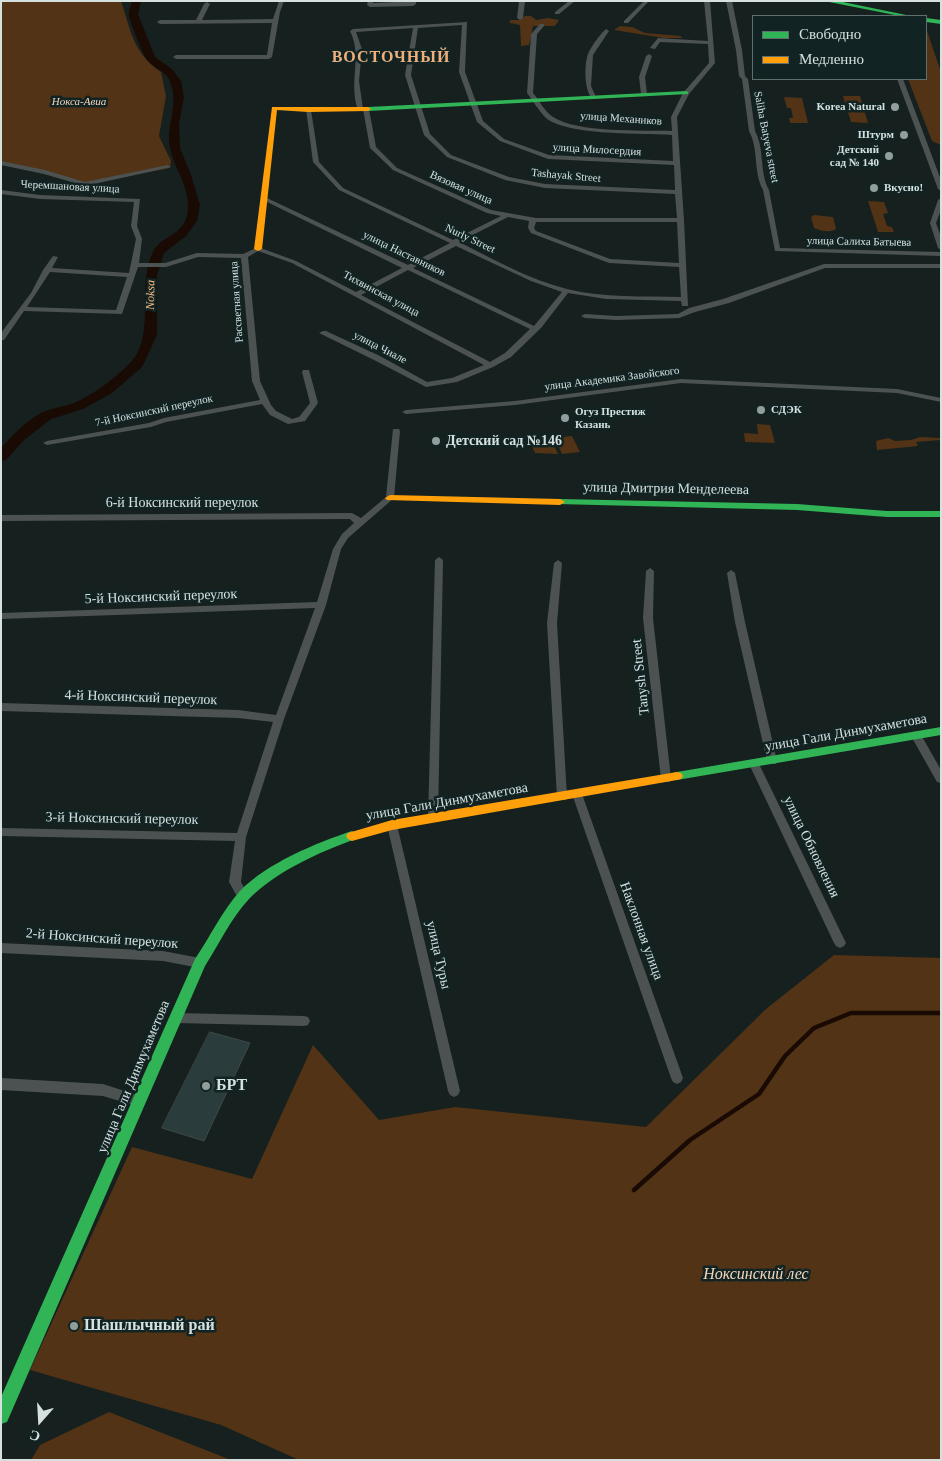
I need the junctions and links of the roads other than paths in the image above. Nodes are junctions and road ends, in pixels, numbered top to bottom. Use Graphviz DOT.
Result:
graph roads {
  1 [pos="282,1"];
  2 [pos="372,1"];
  3 [pos="413,1"];
  4 [pos="522,1"];
  5 [pos="573,1"];
  6 [pos="647,1"];
  7 [pos="707,1"];
  8 [pos="729,1"];
  9 [pos="826,1"];
  10 [pos="207,4"];
  11 [pos="557,14"];
  12 [pos="888,14"];
  13 [pos="520,18"];
  14 [pos="927,20"];
  15 [pos="275,21"];
  16 [pos="160,22"];
  17 [pos="198,22"];
  18 [pos="626,22"];
  19 [pos="941,22"];
  20 [pos="542,25"];
  21 [pos="416,26"];
  22 [pos="606,31"];
  23 [pos="710,43"];
  24 [pos="652,48"];
  25 [pos="649,56"];
  26 [pos="176,57"];
  27 [pos="900,80"];
  28 [pos="686,93"];
  29 [pos="644,94"];
  30 [pos="593,97"];
  31 [pos="537,100"];
  32 [pos="473,103"];
  33 [pos="419,106"];
  34 [pos="363,109"];
  35 [pos="308,110"];
  36 [pos="675,132"];
  37 [pos="1,163"];
  38 [pos="676,163"];
  39 [pos="168,167"];
  40 [pos="941,188"];
  41 [pos="1,192"];
  42 [pos="678,192"];
  43 [pos="265,198"];
  44 [pos="941,200"];
  45 [pos="506,216"];
  46 [pos="532,220"];
  47 [pos="682,220"];
  48 [pos="455,243"];
  49 [pos="941,248"];
  50 [pos="258,250"];
  51 [pos="941,254"];
  52 [pos="244,256"];
  53 [pos="55,257"];
  54 [pos="684,264"];
  55 [pos="135,265"];
  56 [pos="941,266"];
  57 [pos="409,268"];
  58 [pos="46,270"];
  59 [pos="132,275"];
  60 [pos="566,291"];
  61 [pos="357,294"];
  62 [pos="684,299"];
  63 [pos="23,309"];
  64 [pos="692,310"];
  65 [pos="585,316"];
  66 [pos="535,328"];
  67 [pos="323,333"];
  68 [pos="1,338"];
  69 [pos="490,365"];
  70 [pos="306,372"];
  71 [pos="941,400"];
  72 [pos="265,402"];
  73 [pos="406,412"];
  74 [pos="396,431"];
  75 [pos="48,443"];
  76 [pos="390,498"];
  77 [pos="941,514"];
  78 [pos="1,518"];
  79 [pos="359,524"];
  80 [pos="439,560"];
  81 [pos="558,563"];
  82 [pos="650,571"];
  83 [pos="731,573"];
  84 [pos="321,605"];
  85 [pos="1,616"];
  86 [pos="1,707"];
  87 [pos="279,719"];
  88 [pos="941,731"];
  89 [pos="916,736"];
  90 [pos="772,761"];
  91 [pos="754,764"];
  92 [pos="666,779"];
  93 [pos="941,779"];
  94 [pos="577,794"];
  95 [pos="562,797"];
  96 [pos="433,818"];
  97 [pos="392,825"];
  98 [pos="1,832"];
  99 [pos="242,837"];
  100 [pos="243,898"];
  101 [pos="840,943"];
  102 [pos="1,948"];
  103 [pos="200,963"];
  104 [pos="176,1018"];
  105 [pos="304,1021"];
  106 [pos="677,1078"];
  107 [pos="1,1084"];
  108 [pos="454,1091"];
  109 [pos="140,1101"];
  110 [pos="5,1396"];
  111 [pos="1,1416"];
  1 -- 15 [label="street"];
  2 -- 3 [label="street"];
  4 -- 13 [label="street"];
  5 -- 11 [label="street"];
  6 -- 18 [label="street"];
  7 -- 23 [label="street"];
  8 -- 51 [label="street, Saliha Batyeva street"];
  9 -- 12 [label="street"];
  10 -- 17 [label="street"];
  14 -- 19 [label="street"];
  15 -- 17 [label="street"];
  15 -- 26 [label="street"];
  16 -- 17 [label="street"];
  20 -- 31 [label="street, улица Механиков"];
  21 -- 32 [label="street, улица Милосердия"];
  21 -- 33 [label="street, Tashayak Street"];
  21 -- 34 [label="street, Вязовая улица"];
  22 -- 30 [label="street"];
  23 -- 24 [label="street"];
  23 -- 28 [label="street"];
  25 -- 29 [label="street"];
  27 -- 40 [label="street"];
  28 -- 29 [label="street"];
  28 -- 36 [label="street"];
  29 -- 30 [label="street"];
  30 -- 31 [label="street"];
  31 -- 32 [label="street"];
  31 -- 36 [label="street, улица Механиков"];
  32 -- 33 [label="street"];
  32 -- 38 [label="street, улица Милосердия"];
  33 -- 34 [label="street"];
  33 -- 42 [label="street, Tashayak Street"];
  34 -- 35 [label="street"];
  34 -- 45 [label="street, Вязовая улица"];
  35 -- 43 [label="street, Рассветная улица"];
  35 -- 48 [label="street, Nurly Street"];
  36 -- 38 [label="street"];
  37 -- 39 [label="street"];
  38 -- 42 [label="street"];
  41 -- 55 [label="street, Черемшановая улица"];
  42 -- 47 [label="street"];
  43 -- 50 [label="street, Рассветная улица"];
  43 -- 57 [label="street, улица Наставников"];
  44 -- 49 [label="street"];
  45 -- 46 [label="street, Вязовая улица"];
  45 -- 48 [label="street"];
  46 -- 47 [label="street, Вязовая улица"];
  46 -- 54 [label="street"];
  47 -- 54 [label="street"];
  48 -- 57 [label="street"];
  48 -- 60 [label="street, Nurly Street"];
  50 -- 52 [label="street, Рассветная улица"];
  50 -- 61 [label="street, Тихвинская улица"];
  52 -- 55 [label="street"];
  52 -- 72 [label="street, Рассветная улица"];
  53 -- 58 [label="street"];
  54 -- 62 [label="street"];
  55 -- 59 [label="street"];
  56 -- 64 [label="street"];
  57 -- 61 [label="street"];
  57 -- 66 [label="street, улица Наставников"];
  58 -- 59 [label="street"];
  58 -- 63 [label="street"];
  59 -- 63 [label="street"];
  60 -- 62 [label="street, Nurly Street"];
  60 -- 66 [label="street"];
  61 -- 69 [label="street, Тихвинская улица"];
  62 -- 64 [label="street"];
  63 -- 68 [label="street"];
  64 -- 65 [label="street"];
  66 -- 69 [label="street"];
  67 -- 69 [label="street, улица Чиале"];
  70 -- 72 [label="street, Рассветная улица"];
  71 -- 73 [label="street, улица Академика Завойского"];
  72 -- 75 [label="street, 7-й Ноксинский переулок"];
  74 -- 76 [label="street"];
  76 -- 77 [label="street, улица Дмитрия Менделеева"];
  76 -- 79 [label="street"];
  78 -- 79 [label="street, 6-й Ноксинский переулок"];
  79 -- 84 [label="street"];
  80 -- 96 [label="street"];
  81 -- 95 [label="street"];
  82 -- 92 [label="street, Tanysh Street"];
  83 -- 90 [label="street"];
  84 -- 85 [label="street, 5-й Ноксинский переулок"];
  84 -- 87 [label="street"];
  86 -- 87 [label="street, 4-й Ноксинский переулок"];
  87 -- 99 [label="street"];
  88 -- 89 [label="street, улица Гали Динмухаметова"];
  89 -- 90 [label="street, улица Гали Динмухаметова"];
  89 -- 93 [label="street"];
  90 -- 91 [label="street, улица Гали Динмухаметова"];
  91 -- 92 [label="street, улица Гали Динмухаметова"];
  91 -- 101 [label="street, улица Обновления"];
  92 -- 94 [label="street, улица Гали Динмухаметова"];
  94 -- 95 [label="street, улица Гали Динмухаметова"];
  94 -- 106 [label="street, Наклонная улица"];
  95 -- 96 [label="street, улица Гали Динмухаметова"];
  96 -- 97 [label="street, улица Гали Динмухаметова"];
  97 -- 100 [label="street, улица Гали Динмухаметова"];
  97 -- 108 [label="street, улица Туры"];
  98 -- 99 [label="street, 3-й Ноксинский переулок"];
  99 -- 100 [label="street"];
  100 -- 103 [label="street, улица Гали Динмухаметова"];
  102 -- 103 [label="street, 2-й Ноксинский переулок"];
  103 -- 104 [label="street, улица Гали Динмухаметова"];
  104 -- 105 [label="street"];
  104 -- 109 [label="street, улица Гали Динмухаметова"];
  107 -- 109 [label="street"];
  109 -- 110 [label="street, улица Гали Динмухаметова"];
  110 -- 111 [label="street, улица Гали Динмухаметова"];
}
